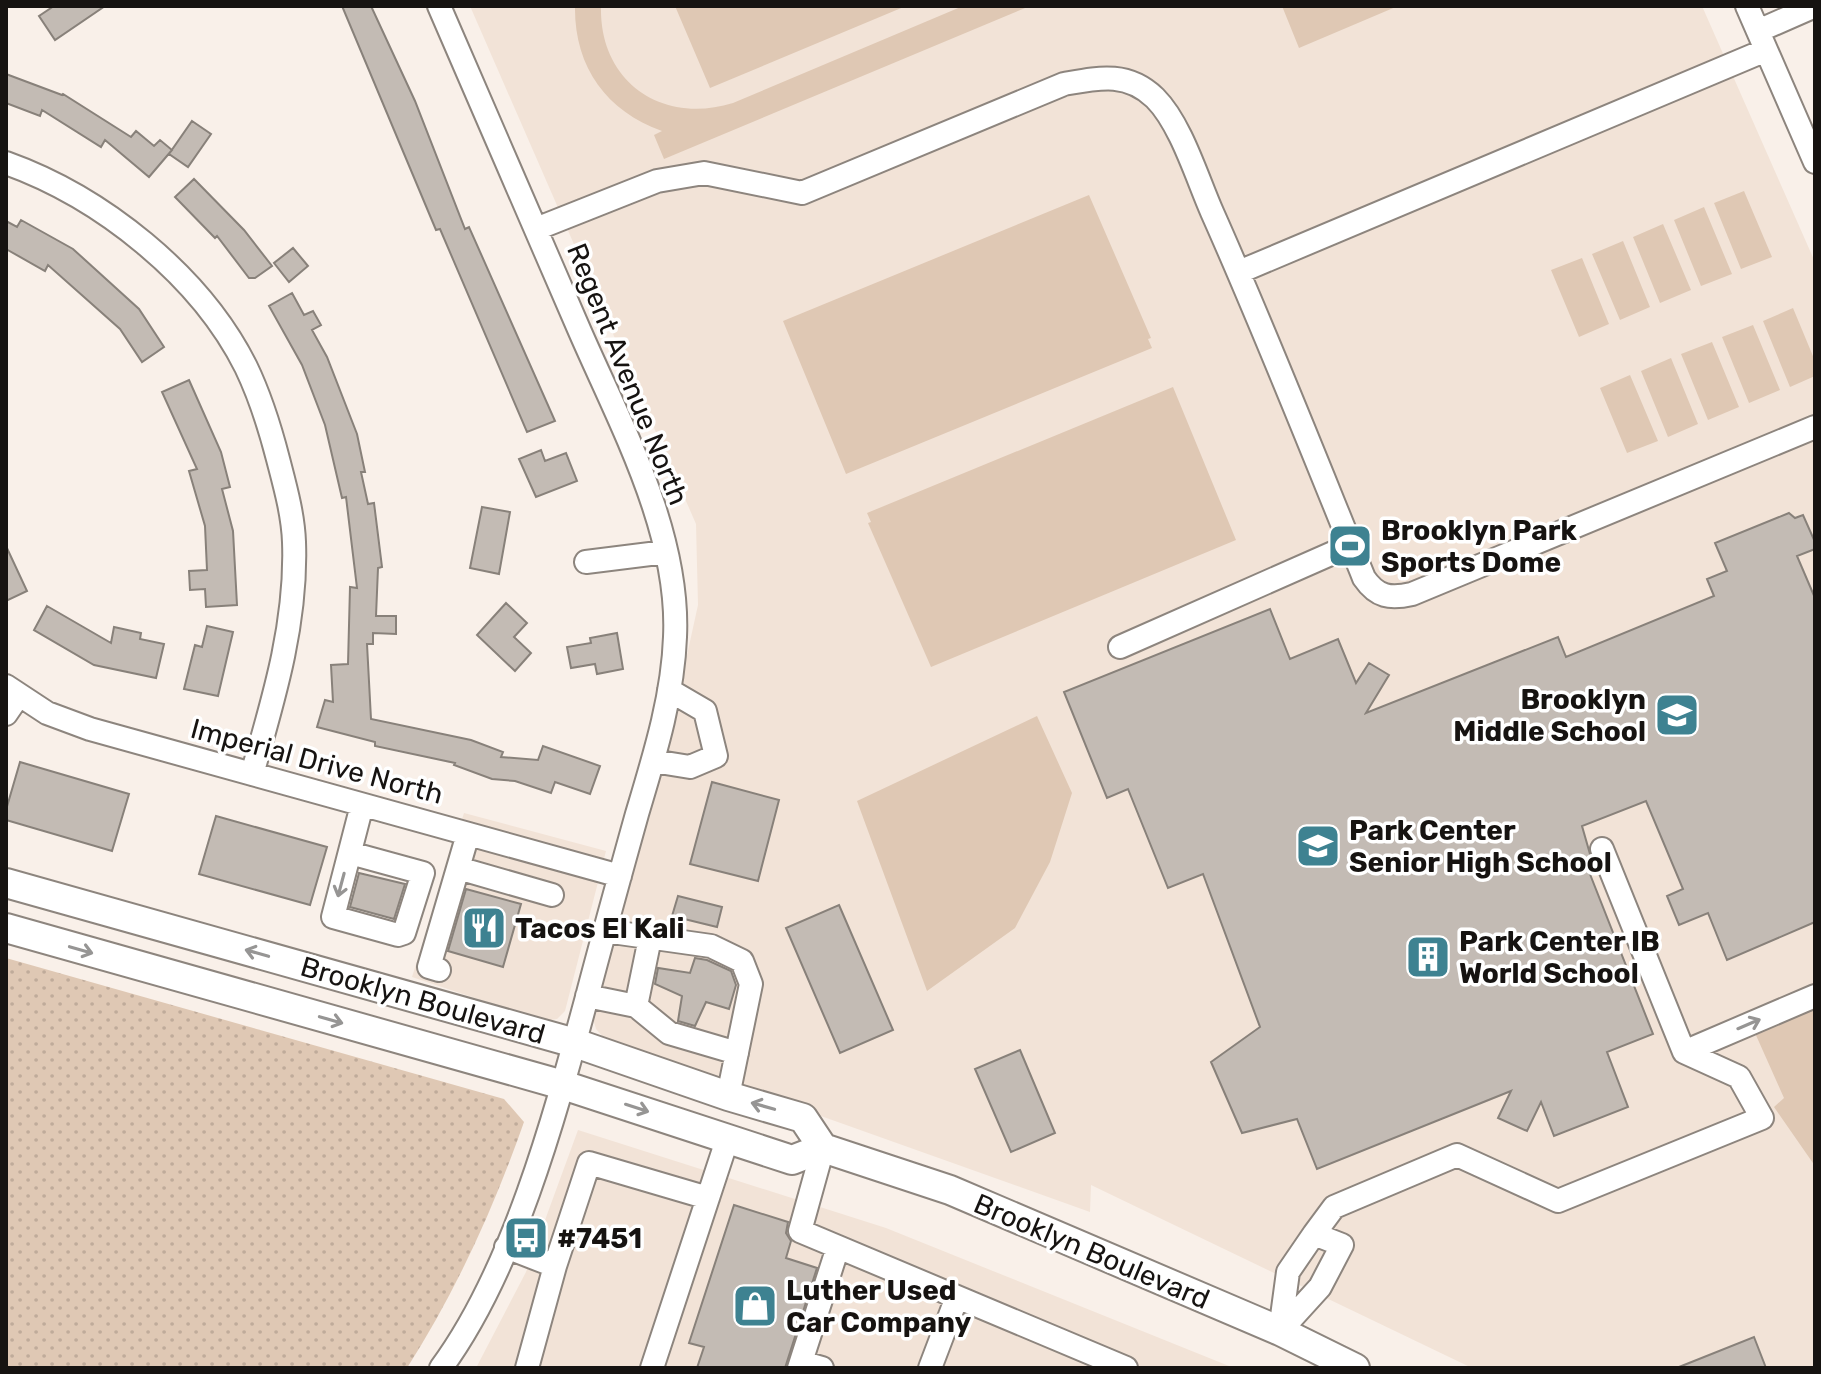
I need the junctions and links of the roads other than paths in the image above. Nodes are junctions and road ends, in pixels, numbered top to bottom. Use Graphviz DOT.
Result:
graph roads {
  1 [pos="439,6"];
  2 [pos="1747,6"];
  3 [pos="1815,6"];
  4 [pos="1762,41"];
  5 [pos="1815,162"];
  6 [pos="6,163"];
  7 [pos="536,229"];
  8 [pos="1239,272"];
  9 [pos="1815,427"];
  10 [pos="1351,545"];
  11 [pos="666,552"];
  12 [pos="586,562"];
  13 [pos="1120,647"];
  14 [pos="669,690"];
  15 [pos="10,698"];
  16 [pos="653,761"];
  17 [pos="252,774"];
  18 [pos="362,805"];
  19 [pos="468,834"];
  20 [pos="1602,849"];
  21 [pos="350,853"];
  22 [pos="458,868"];
  23 [pos="620,876"];
  24 [pos="6,883"];
  25 [pos="552,895"];
  26 [pos="6,928"];
  27 [pos="605,931"];
  28 [pos="650,938"];
  29 [pos="439,970"];
  30 [pos="587,996"];
  31 [pos="1815,996"];
  32 [pos="636,1006"];
  33 [pos="575,1043"];
  34 [pos="1684,1052"];
  35 [pos="737,1053"];
  36 [pos="563,1085"];
  37 [pos="728,1096"];
  38 [pos="728,1137"];
  39 [pos="823,1148"];
  40 [pos="708,1198"];
  41 [pos="1314,1234"];
  42 [pos="506,1247"];
  43 [pos="838,1247"];
  44 [pos="555,1266"];
  45 [pos="957,1297"];
  46 [pos="1280,1331"];
  47 [pos="807,1366"];
  48 [pos="441,1368"];
  49 [pos="527,1368"];
  50 [pos="652,1368"];
  51 [pos="930,1368"];
  52 [pos="1126,1368"];
  53 [pos="1355,1368"];
  1 -- 7 [label="street, Regent Avenue North"];
  2 -- 4 [label="street"];
  3 -- 4 [label="street"];
  4 -- 5 [label="street"];
  4 -- 8 [label="street"];
  6 -- 17 [label="street"];
  7 -- 8 [label="street"];
  7 -- 11 [label="street, Regent Avenue North"];
  8 -- 10 [label="street"];
  9 -- 10 [label="street"];
  10 -- 13 [label="street"];
  11 -- 12 [label="street"];
  11 -- 14 [label="street, Regent Avenue North"];
  14 -- 16 [label="street, Regent Avenue North"];
  14 -- 16 [label="street"];
  15 -- 17 [label="street, Imperial Drive North"];
  16 -- 23 [label="street, Regent Avenue North"];
  17 -- 18 [label="street, Imperial Drive North"];
  18 -- 19 [label="street, Imperial Drive North"];
  18 -- 21 [label="street"];
  19 -- 22 [label="street"];
  19 -- 23 [label="street, Imperial Drive North"];
  20 -- 34 [label="street"];
  21 -- 21 [label="street, one-way"];
  22 -- 25 [label="street"];
  22 -- 29 [label="street"];
  23 -- 27 [label="street, Regent Avenue North"];
  33 -- 24 [label="main road, Brooklyn Boulevard, one-way"];
  26 -- 36 [label="main road, Brooklyn Boulevard, one-way"];
  27 -- 28 [label="street"];
  27 -- 30 [label="street, Regent Avenue North"];
  28 -- 32 [label="street"];
  28 -- 35 [label="street"];
  30 -- 32 [label="street"];
  30 -- 33 [label="street, Regent Avenue North"];
  34 -- 31 [label="street, one-way"];
  32 -- 35 [label="street"];
  33 -- 36 [label="street, Regent Avenue North"];
  33 -- 37 [label="main road, Brooklyn Boulevard"];
  34 -- 41 [label="street"];
  35 -- 37 [label="street"];
  36 -- 38 [label="main road, Brooklyn Boulevard, one-way"];
  36 -- 42 [label="street, Regent Avenue North"];
  39 -- 37 [label="main road, Brooklyn Boulevard, one-way"];
  38 -- 39 [label="main road, Brooklyn Boulevard"];
  38 -- 40 [label="street"];
  39 -- 43 [label="street"];
  39 -- 46 [label="main road, Brooklyn Boulevard"];
  40 -- 44 [label="street"];
  40 -- 50 [label="street"];
  41 -- 46 [label="street"];
  41 -- 46 [label="street"];
  42 -- 44 [label="street"];
  42 -- 48 [label="street, Regent Avenue North"];
  43 -- 45 [label="street"];
  43 -- 47 [label="street"];
  44 -- 49 [label="street"];
  45 -- 51 [label="street"];
  45 -- 52 [label="street"];
  46 -- 53 [label="main road, Brooklyn Boulevard"];
}
